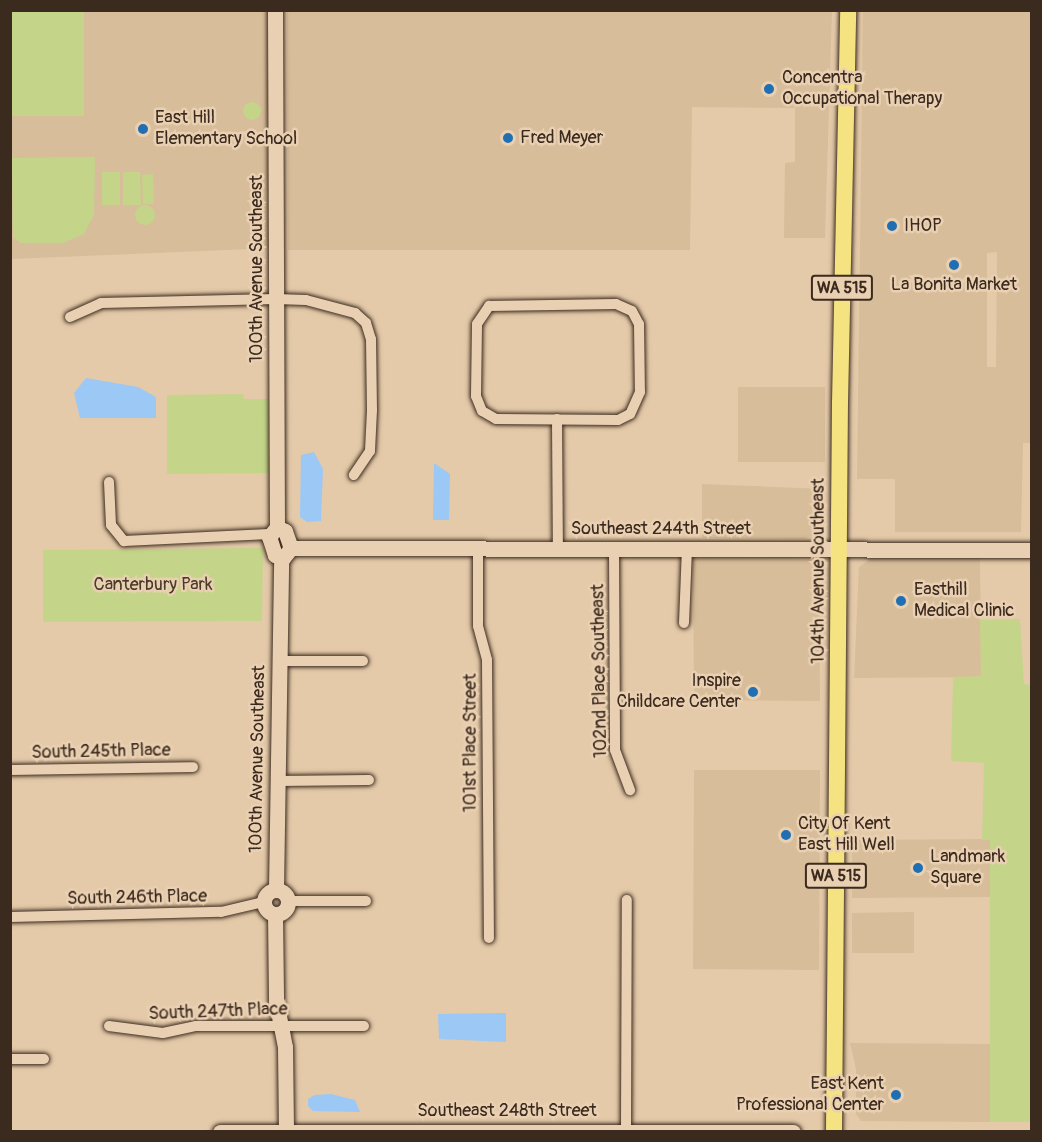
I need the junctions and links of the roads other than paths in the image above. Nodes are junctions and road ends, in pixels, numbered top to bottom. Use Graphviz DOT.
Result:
graph roads {
  1 [pos="275,10"];
  2 [pos="848,10"];
  3 [pos="276,298"];
  4 [pos="70,317"];
  5 [pos="557,419"];
  6 [pos="354,476"];
  7 [pos="109,482"];
  8 [pos="273,531"];
  9 [pos="478,549"];
  10 [pos="558,549"];
  11 [pos="614,549"];
  12 [pos="687,549"];
  13 [pos="839,549"];
  14 [pos="1032,550"];
  15 [pos="286,553"];
  16 [pos="684,623"];
  17 [pos="279,661"];
  18 [pos="363,661"];
  19 [pos="193,767"];
  20 [pos="10,770"];
  21 [pos="369,780"];
  22 [pos="278,781"];
  23 [pos="630,790"];
  24 [pos="276,889"];
  25 [pos="627,900"];
  26 [pos="288,901"];
  27 [pos="366,901"];
  28 [pos="263,902"];
  29 [pos="275,914"];
  30 [pos="10,917"];
  31 [pos="489,938"];
  32 [pos="109,1026"];
  33 [pos="283,1026"];
  34 [pos="364,1026"];
  35 [pos="10,1059"];
  36 [pos="44,1059"];
  37 [pos="286,1130"];
  38 [pos="220,1131"];
  39 [pos="365,1131"];
  40 [pos="478,1131"];
  41 [pos="626,1131"];
  42 [pos="690,1131"];
  43 [pos="793,1131"];
  44 [pos="834,1131"];
  1 -- 3 [label="street, 100th Avenue Southeast"];
  2 -- 13 [label="main road, 104th Avenue Southeast / WA 515"];
  3 -- 4 [label="street"];
  3 -- 6 [label="street"];
  3 -- 8 [label="street, 100th Avenue Southeast"];
  5 -- 5 [label="street"];
  5 -- 10 [label="street"];
  7 -- 8 [label="street"];
  8 -- 15 [label="street"];
  9 -- 10 [label="street, Southeast 244th Street"];
  9 -- 15 [label="street, Southeast 244th Street"];
  9 -- 31 [label="street, 101st Place Street"];
  10 -- 11 [label="street, Southeast 244th Street"];
  11 -- 12 [label="street, Southeast 244th Street"];
  11 -- 23 [label="street, 102nd Place Southeast"];
  12 -- 13 [label="street, Southeast 244th Street"];
  12 -- 16 [label="street"];
  13 -- 14 [label="street, Southeast 244th Street"];
  13 -- 44 [label="main road, 104th Avenue Southeast / WA 515"];
  15 -- 17 [label="street, 100th Avenue Southeast"];
  17 -- 18 [label="street"];
  17 -- 22 [label="street, 100th Avenue Southeast"];
  19 -- 20 [label="street, South 245th Place"];
  21 -- 22 [label="street"];
  22 -- 24 [label="street, 100th Avenue Southeast"];
  24 -- 26 [label="street"];
  24 -- 28 [label="street"];
  25 -- 41 [label="street"];
  26 -- 27 [label="street"];
  26 -- 29 [label="street"];
  28 -- 29 [label="street"];
  28 -- 30 [label="street, South 246th Place"];
  29 -- 33 [label="street"];
  32 -- 33 [label="street, South 247th Place"];
  33 -- 34 [label="street, South 247th Place"];
  33 -- 37 [label="street"];
  35 -- 36 [label="street"];
  37 -- 38 [label="street, Southeast 248th Street"];
  37 -- 39 [label="street, Southeast 248th Street"];
  39 -- 40 [label="street, Southeast 248th Street"];
  40 -- 41 [label="street, Southeast 248th Street"];
  41 -- 42 [label="street, Southeast 248th Street"];
  42 -- 43 [label="street, Southeast 248th Street"];
}
